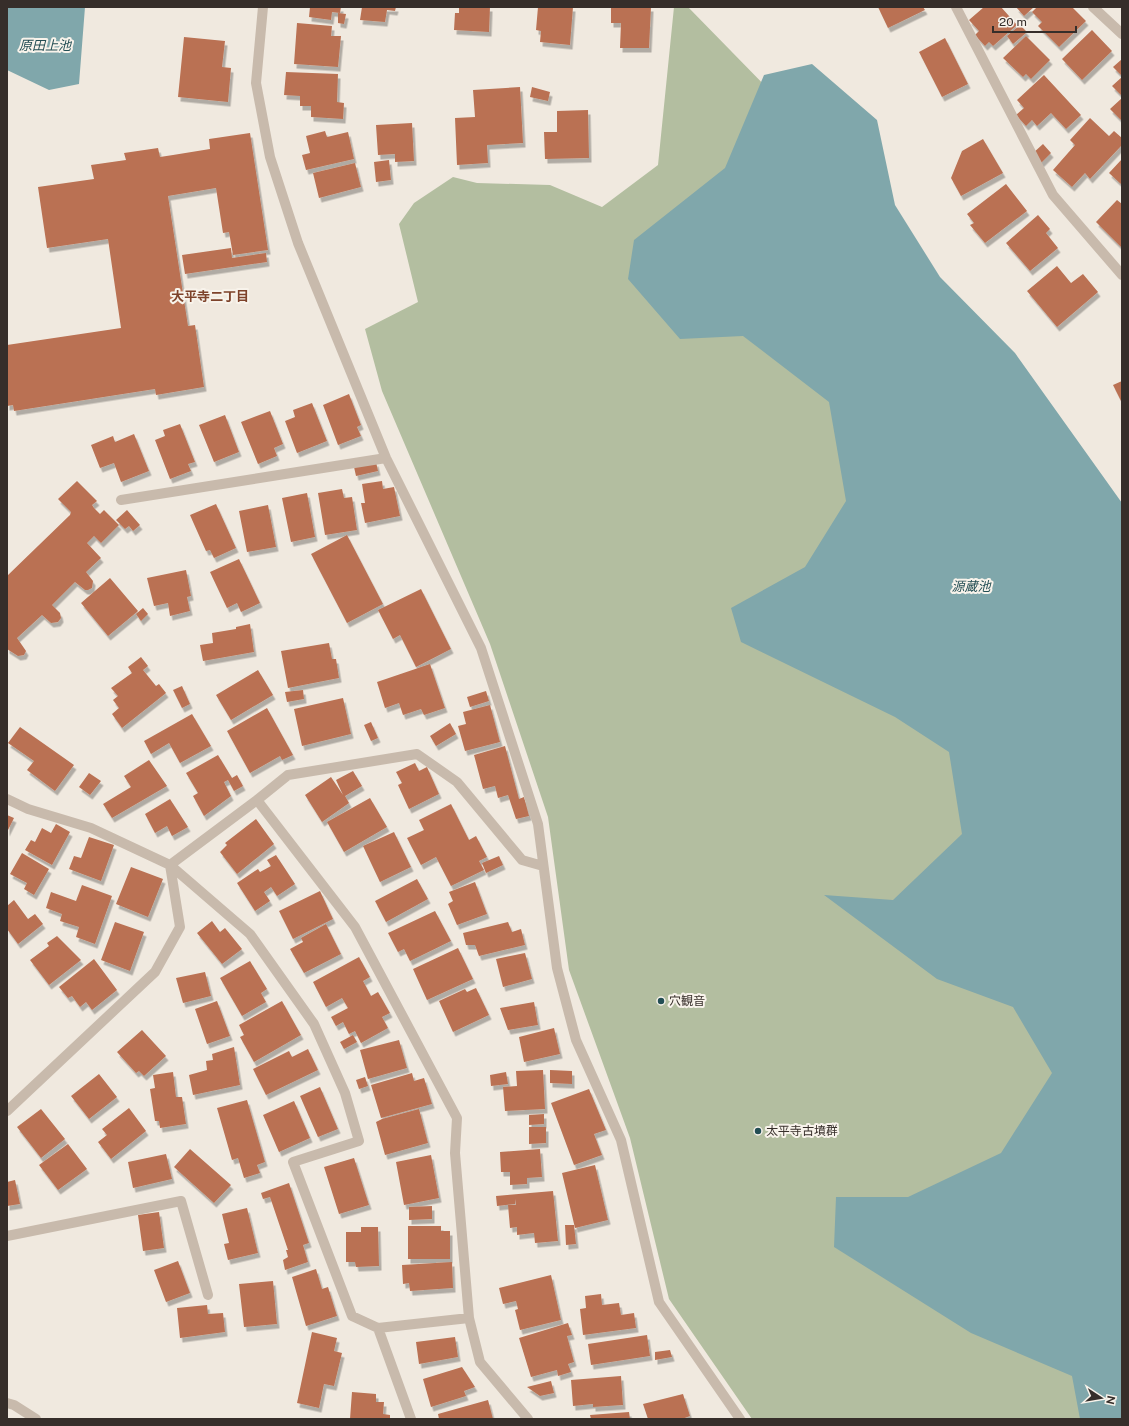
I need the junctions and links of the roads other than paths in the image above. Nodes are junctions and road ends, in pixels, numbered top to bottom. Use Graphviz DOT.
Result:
graph roads {
  1 [pos="263,7"];
  2 [pos="956,7"];
  3 [pos="1093,7"];
  4 [pos="1122,34"];
  5 [pos="1120,270"];
  6 [pos="386,458"];
  7 [pos="121,500"];
  8 [pos="7,798"];
  9 [pos="257,800"];
  10 [pos="170,865"];
  11 [pos="544,866"];
  12 [pos="7,1111"];
  13 [pos="7,1236"];
  14 [pos="208,1295"];
  15 [pos="469,1318"];
  16 [pos="378,1328"];
  17 [pos="7,1404"];
  18 [pos="36,1419"];
  19 [pos="411,1419"];
  20 [pos="528,1419"];
  21 [pos="740,1419"];
  1 -- 6 [label="street"];
  2 -- 5 [label="street"];
  3 -- 4 [label="street"];
  6 -- 7 [label="street"];
  6 -- 11 [label="street"];
  8 -- 10 [label="street"];
  9 -- 10 [label="street"];
  9 -- 11 [label="street"];
  9 -- 15 [label="street"];
  10 -- 12 [label="street"];
  10 -- 16 [label="street"];
  11 -- 21 [label="street"];
  13 -- 14 [label="street"];
  15 -- 16 [label="street"];
  15 -- 20 [label="street"];
  16 -- 19 [label="street"];
  17 -- 18 [label="street"];
}
